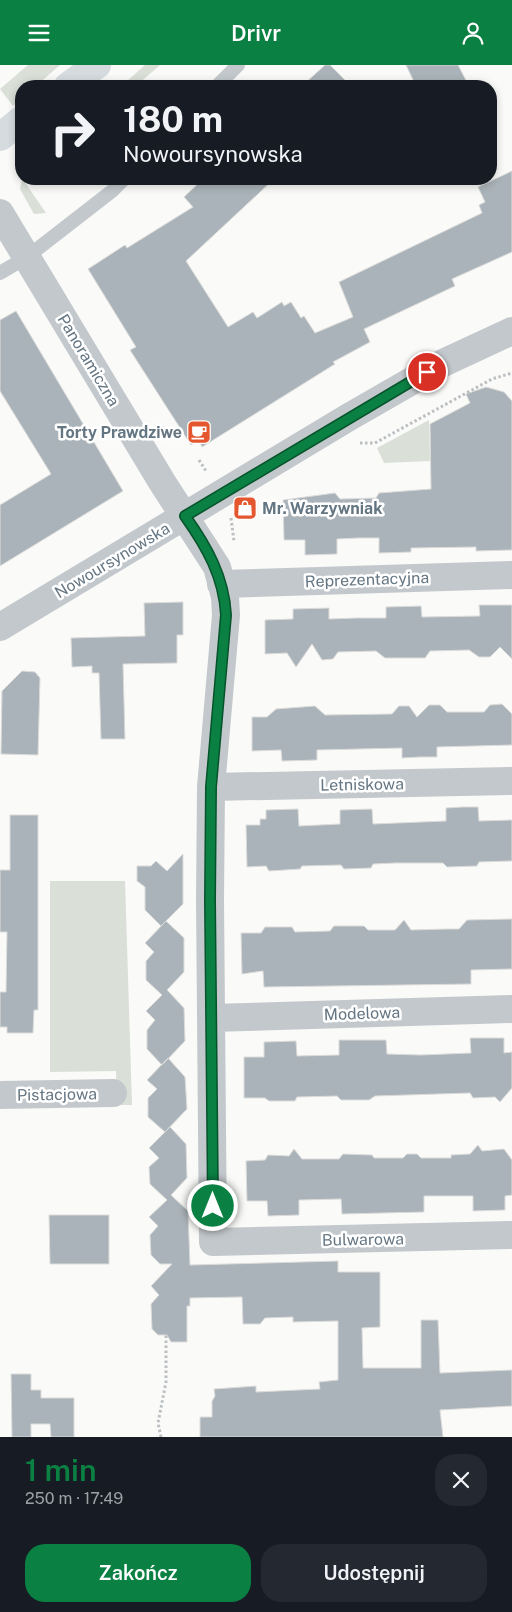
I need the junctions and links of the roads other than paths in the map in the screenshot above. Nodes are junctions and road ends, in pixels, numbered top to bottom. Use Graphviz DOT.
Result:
graph roads {
  1 [pos="97,65"];
  2 [pos="238,65"];
  3 [pos="76,80"];
  4 [pos="223,80"];
  5 [pos="15,126"];
  6 [pos="0,137"];
  7 [pos="118,185"];
  8 [pos="0,213"];
  9 [pos="27,257"];
  10 [pos="0,273"];
  11 [pos="512,331"];
  12 [pos="185,516"];
  13 [pos="512,575"];
  14 [pos="222,584"];
  15 [pos="0,627"];
  16 [pos="512,781"];
  17 [pos="211,787"];
  18 [pos="512,1009"];
  19 [pos="211,1018"];
  20 [pos="114,1093"];
  21 [pos="0,1095"];
  22 [pos="512,1235"];
  23 [pos="213,1243"];
  1 -- 3 [label="main road"];
  2 -- 4 [label="lane"];
  5 -- 6 [label="main road"];
  7 -- 9 [label="lane"];
  8 -- 9 [label="street, Panoramiczna"];
  9 -- 10 [label="lane"];
  9 -- 12 [label="street, Panoramiczna"];
  11 -- 12 [label="street, Nowoursynowska"];
  12 -- 14 [label="street, Panoramiczna"];
  12 -- 15 [label="street, Nowoursynowska"];
  13 -- 14 [label="street, Reprezentacyjna"];
  14 -- 17 [label="street, Panoramiczna"];
  16 -- 17 [label="street, Letniskowa"];
  17 -- 19 [label="street, Panoramiczna"];
  18 -- 19 [label="street, Modelowa"];
  19 -- 23 [label="street, Panoramiczna"];
  20 -- 21 [label="street, Pistacjowa"];
  22 -- 23 [label="street, Bulwarowa"];
}
